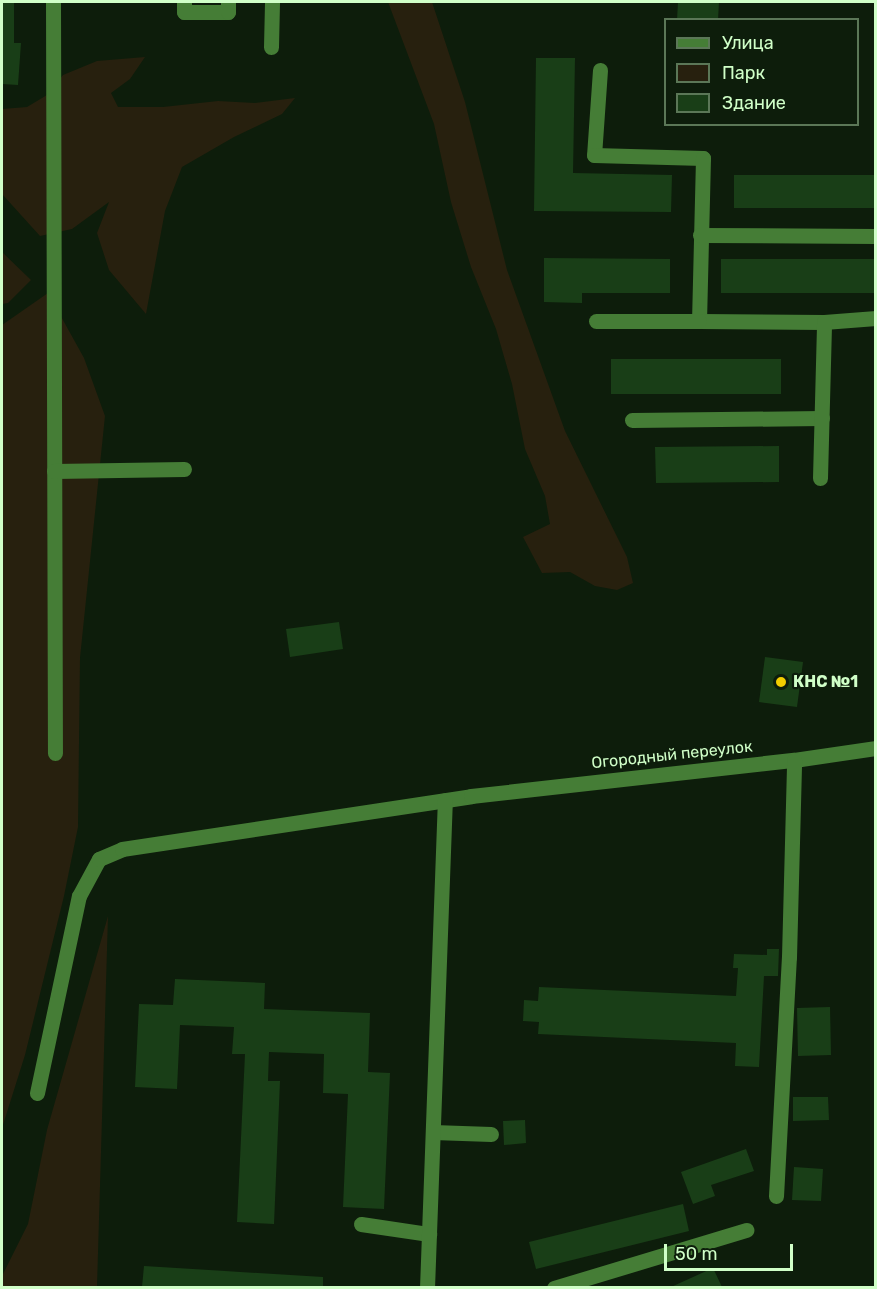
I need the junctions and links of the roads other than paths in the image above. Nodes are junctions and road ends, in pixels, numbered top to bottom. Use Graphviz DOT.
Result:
graph roads {
  1 [pos="53,2"];
  2 [pos="184,2"];
  3 [pos="228,2"];
  4 [pos="272,2"];
  5 [pos="271,47"];
  6 [pos="600,70"];
  7 [pos="700,235"];
  8 [pos="876,236"];
  9 [pos="876,318"];
  10 [pos="596,321"];
  11 [pos="699,321"];
  12 [pos="824,322"];
  13 [pos="822,418"];
  14 [pos="632,420"];
  15 [pos="184,469"];
  16 [pos="54,471"];
  17 [pos="820,478"];
  18 [pos="876,748"];
  19 [pos="55,753"];
  20 [pos="794,760"];
  21 [pos="446,800"];
  22 [pos="36,1093"];
  23 [pos="433,1132"];
  24 [pos="491,1134"];
  25 [pos="776,1196"];
  26 [pos="361,1224"];
  27 [pos="746,1230"];
  28 [pos="429,1234"];
  29 [pos="427,1287"];
  30 [pos="554,1287"];
  1 -- 16 [label="street"];
  2 -- 3 [label="street"];
  4 -- 5 [label="street"];
  6 -- 7 [label="street"];
  7 -- 8 [label="street"];
  7 -- 11 [label="street"];
  9 -- 12 [label="street"];
  10 -- 11 [label="street"];
  11 -- 12 [label="street"];
  12 -- 13 [label="street"];
  13 -- 14 [label="street"];
  13 -- 17 [label="street"];
  15 -- 16 [label="street"];
  16 -- 19 [label="street"];
  18 -- 20 [label="street, Огородный переулок"];
  20 -- 21 [label="street, Огородный переулок"];
  20 -- 25 [label="street"];
  21 -- 22 [label="street, Огородный переулок"];
  21 -- 23 [label="street"];
  23 -- 24 [label="street"];
  23 -- 28 [label="street"];
  26 -- 28 [label="street"];
  27 -- 30 [label="street"];
  28 -- 29 [label="street"];
}
